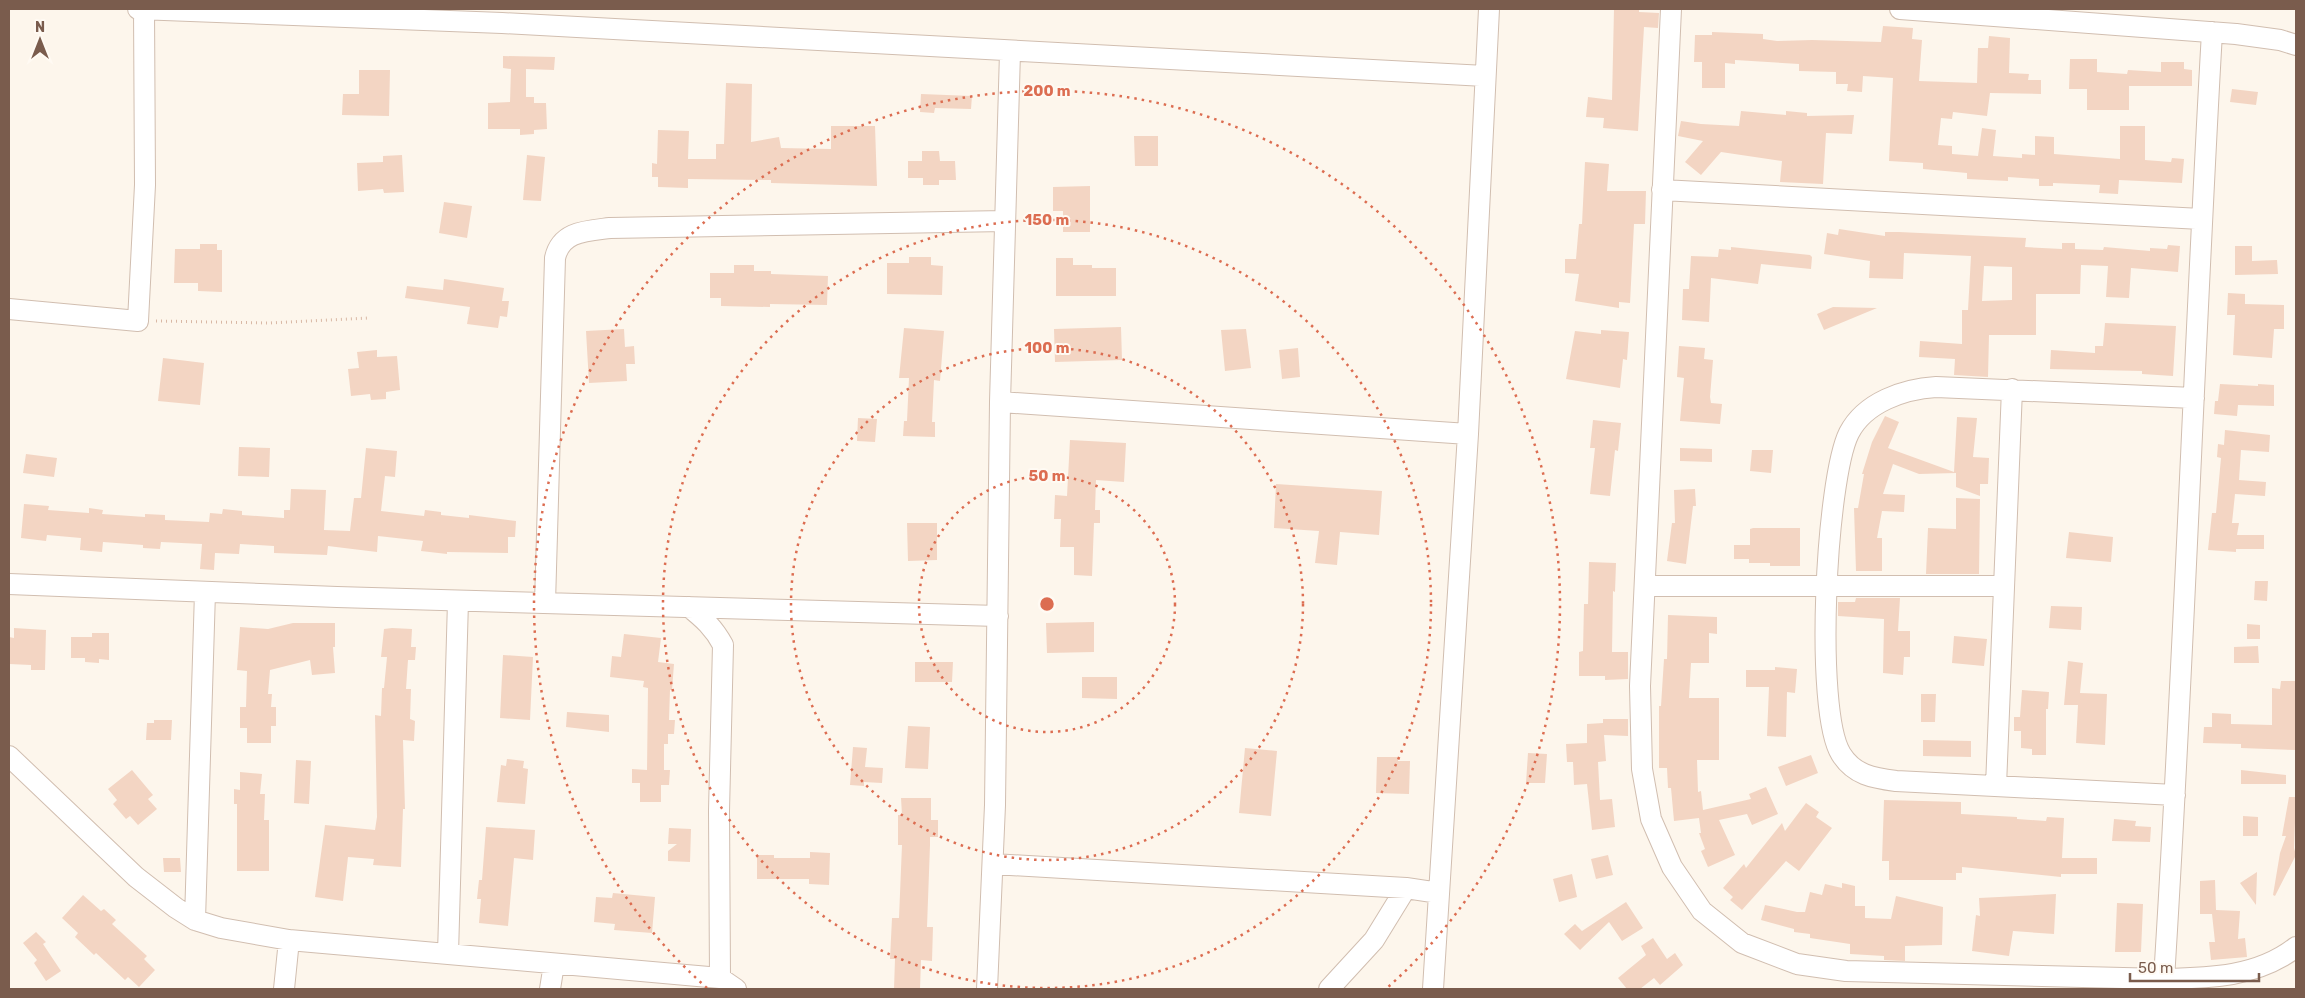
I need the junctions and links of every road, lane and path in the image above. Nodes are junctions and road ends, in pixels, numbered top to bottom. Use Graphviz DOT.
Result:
graph roads {
  1 [pos="138,9"];
  2 [pos="144,9"];
  3 [pos="1489,9"];
  4 [pos="1671,9"];
  5 [pos="1900,9"];
  6 [pos="502,16"];
  7 [pos="2212,32"];
  8 [pos="2296,45"];
  9 [pos="1010,52"];
  10 [pos="1485,76"];
  11 [pos="1662,190"];
  12 [pos="2201,219"];
  13 [pos="1005,221"];
  14 [pos="9,309"];
  15 [pos="370,318"];
  16 [pos="138,321"];
  17 [pos="2012,389"];
  18 [pos="2194,398"];
  19 [pos="1000,402"];
  20 [pos="1468,434"];
  21 [pos="9,584"];
  22 [pos="1826,585"];
  23 [pos="1645,586"];
  24 [pos="2003,586"];
  25 [pos="206,592"];
  26 [pos="458,601"];
  27 [pos="545,603"];
  28 [pos="689,607"];
  29 [pos="998,616"];
  30 [pos="9,756"];
  31 [pos="1996,786"];
  32 [pos="2175,795"];
  33 [pos="993,864"];
  34 [pos="1406,888"];
  35 [pos="1439,893"];
  36 [pos="195,920"];
  37 [pos="289,940"];
  38 [pos="2296,947"];
  39 [pos="448,954"];
  40 [pos="554,964"];
  41 [pos="720,978"];
  42 [pos="2164,979"];
  43 [pos="2001,982"];
  44 [pos="284,989"];
  45 [pos="550,989"];
  46 [pos="736,989"];
  47 [pos="988,989"];
  48 [pos="1329,989"];
  49 [pos="1433,989"];
  1 -- 2 [label="street"];
  2 -- 6 [label="street"];
  2 -- 16 [label="street"];
  3 -- 10 [label="street"];
  4 -- 11 [label="street"];
  5 -- 7 [label="street"];
  6 -- 9 [label="street"];
  7 -- 8 [label="street"];
  7 -- 12 [label="street"];
  9 -- 10 [label="street"];
  9 -- 13 [label="street"];
  10 -- 20 [label="street"];
  11 -- 12 [label="street"];
  11 -- 23 [label="street"];
  12 -- 18 [label="street"];
  13 -- 19 [label="street"];
  13 -- 27 [label="street"];
  14 -- 16 [label="street"];
  15 -- 16 [label="path"];
  17 -- 18 [label="street"];
  17 -- 22 [label="street"];
  17 -- 24 [label="street"];
  18 -- 32 [label="street"];
  19 -- 20 [label="street"];
  19 -- 29 [label="street"];
  20 -- 35 [label="street"];
  21 -- 25 [label="street"];
  22 -- 23 [label="street"];
  22 -- 24 [label="street"];
  22 -- 31 [label="street"];
  23 -- 43 [label="street"];
  24 -- 31 [label="street"];
  25 -- 26 [label="street"];
  25 -- 36 [label="street"];
  26 -- 27 [label="street"];
  26 -- 39 [label="street"];
  27 -- 28 [label="street"];
  28 -- 29 [label="street"];
  28 -- 41 [label="street"];
  29 -- 33 [label="street"];
  30 -- 36 [label="street"];
  31 -- 32 [label="street"];
  32 -- 42 [label="street"];
  33 -- 34 [label="street"];
  33 -- 47 [label="street"];
  34 -- 35 [label="street"];
  34 -- 48 [label="street"];
  35 -- 49 [label="street"];
  36 -- 37 [label="street"];
  37 -- 39 [label="street"];
  37 -- 44 [label="street"];
  38 -- 42 [label="street"];
  39 -- 40 [label="street"];
  40 -- 41 [label="street"];
  40 -- 45 [label="street"];
  41 -- 46 [label="street"];
  42 -- 43 [label="street"];
}
